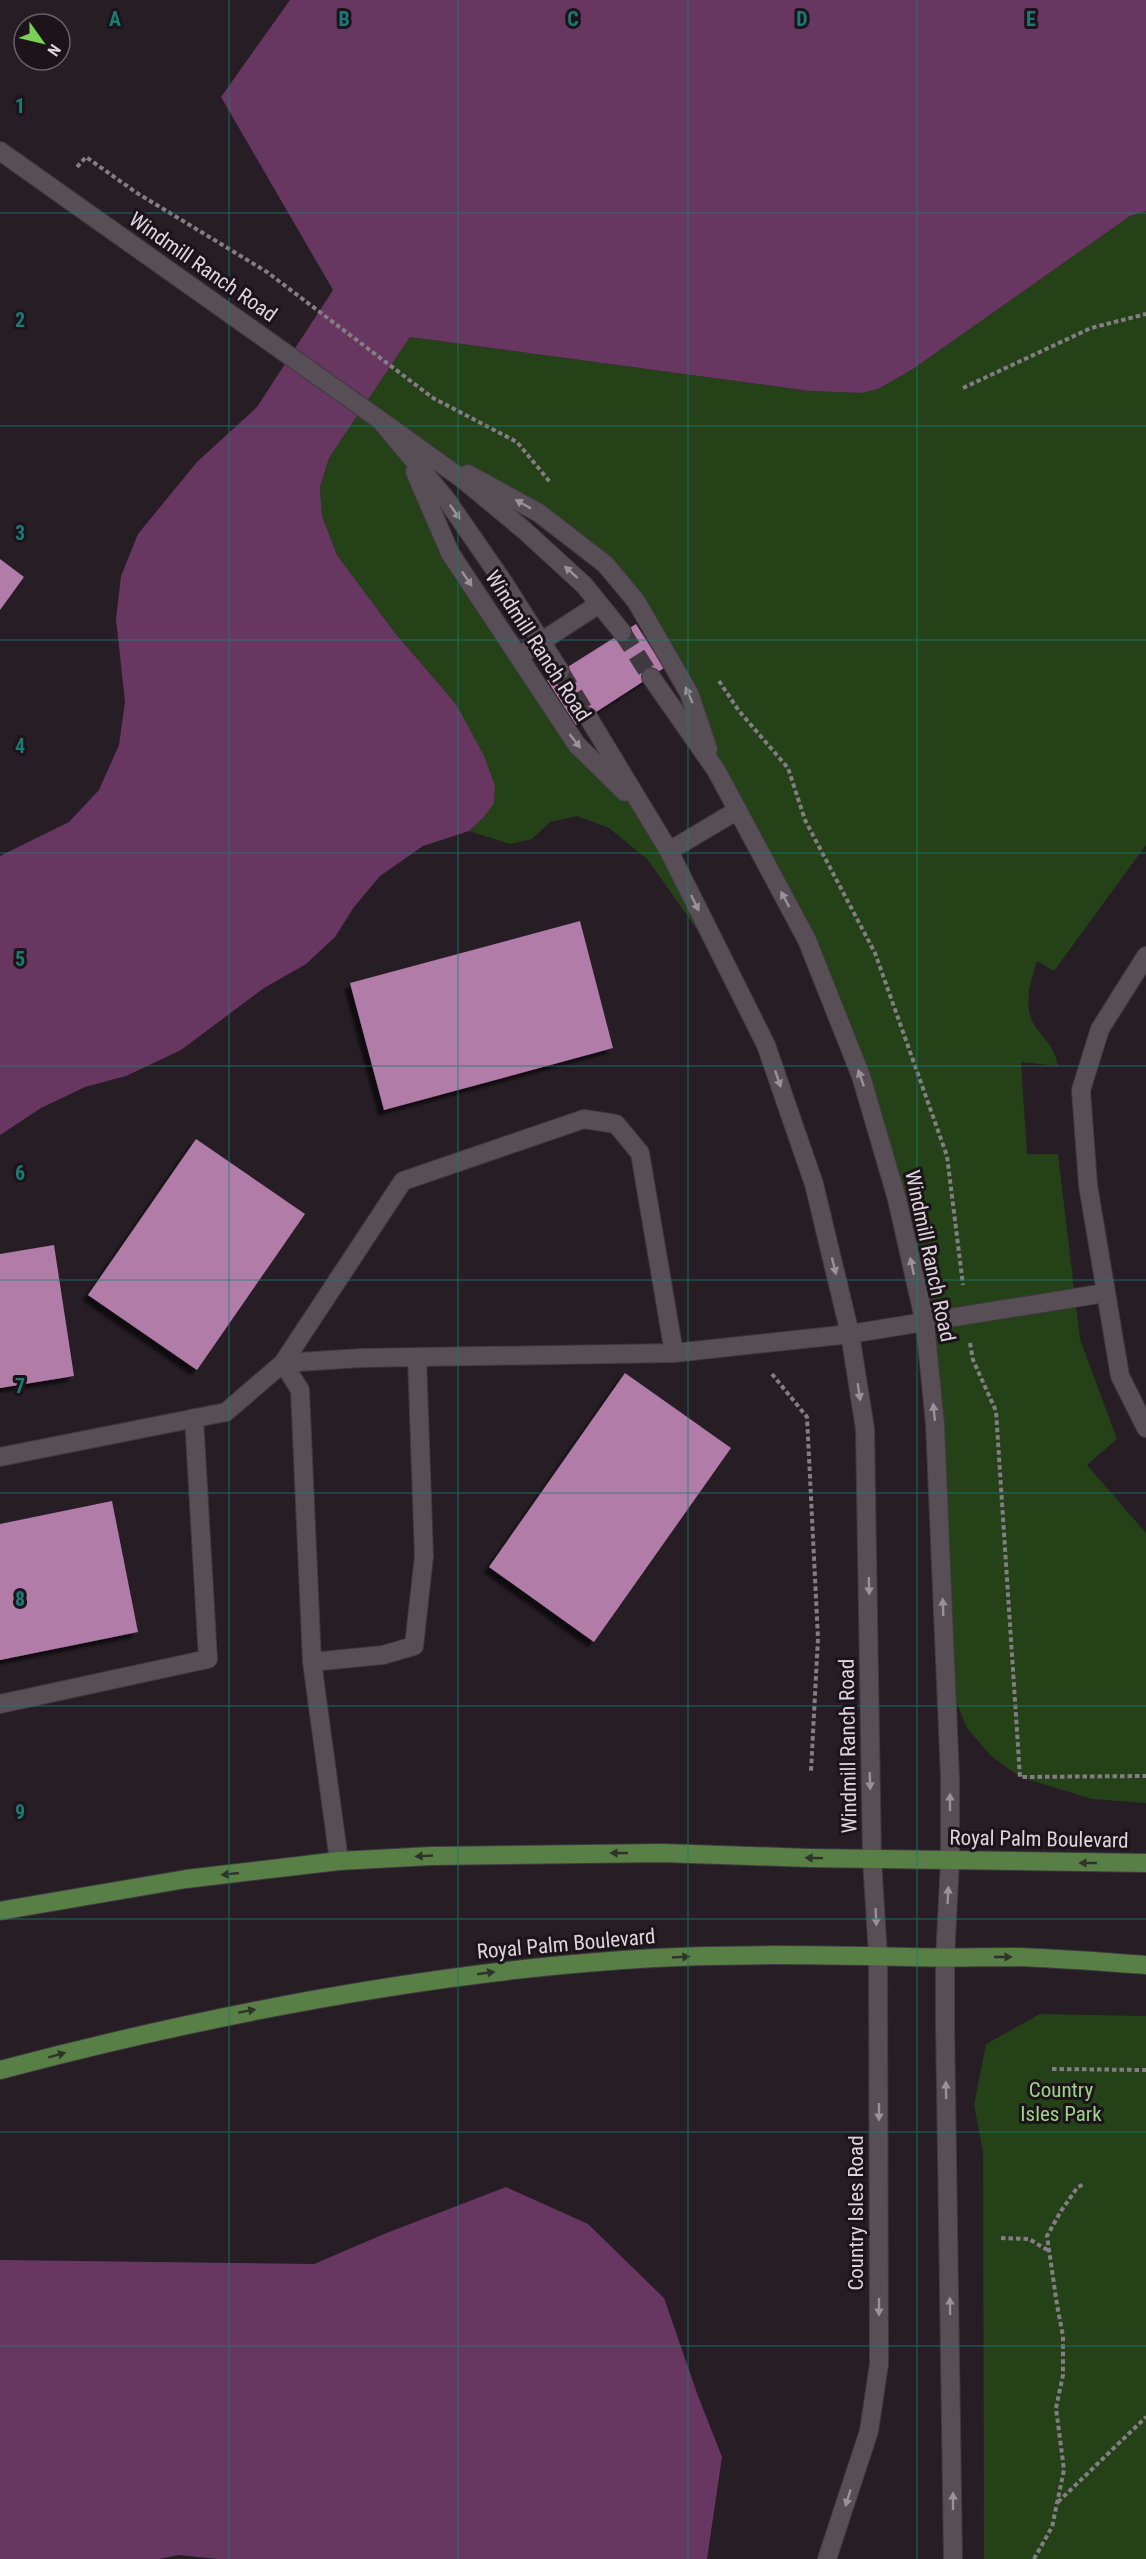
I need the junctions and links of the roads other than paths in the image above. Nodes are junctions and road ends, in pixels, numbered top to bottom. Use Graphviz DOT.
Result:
graph roads {
  1 [pos="0,151"];
  2 [pos="407,446"];
  3 [pos="599,604"];
  4 [pos="622,633"];
  5 [pos="542,642"];
  6 [pos="519,656"];
  7 [pos="560,671"];
  8 [pos="651,676"];
  9 [pos="588,717"];
  10 [pos="716,770"];
  11 [pos="738,810"];
  12 [pos="646,813"];
  13 [pos="669,851"];
  14 [pos="1146,956"];
  15 [pos="1105,1293"];
  16 [pos="924,1323"];
  17 [pos="850,1334"];
  18 [pos="674,1353"];
  19 [pos="417,1357"];
  20 [pos="283,1363"];
  21 [pos="194,1418"];
  22 [pos="1146,1428"];
  23 [pos="0,1457"];
  24 [pos="312,1662"];
  25 [pos="0,1704"];
  26 [pos="872,1859"];
  27 [pos="950,1861"];
  28 [pos="339,1862"];
  29 [pos="1146,1863"];
  30 [pos="0,1911"];
  31 [pos="878,1956"];
  32 [pos="945,1958"];
  33 [pos="1146,1965"];
  34 [pos="0,2070"];
  35 [pos="827,2559"];
  36 [pos="953,2559"];
  1 -- 2 [label="street, Windmill Ranch Road"];
  3 -- 2 [label="street, Windmill Ranch Road, one-way"];
  2 -- 5 [label="street, Windmill Ranch Road, one-way"];
  2 -- 6 [label="street, Windmill Ranch Road, one-way"];
  10 -- 2 [label="street, Windmill Ranch Road, one-way"];
  3 -- 4 [label="street, Windmill Ranch Road"];
  3 -- 5 [label="street"];
  5 -- 6 [label="street"];
  5 -- 7 [label="street, Windmill Ranch Road"];
  6 -- 12 [label="street, Windmill Ranch Road, one-way"];
  8 -- 10 [label="street, Windmill Ranch Road"];
  9 -- 12 [label="street, Windmill Ranch Road"];
  10 -- 11 [label="street, Windmill Ranch Road"];
  11 -- 13 [label="street"];
  16 -- 11 [label="street, Windmill Ranch Road, one-way"];
  12 -- 13 [label="street, Windmill Ranch Road"];
  13 -- 17 [label="street, Windmill Ranch Road, one-way"];
  14 -- 15 [label="street"];
  15 -- 16 [label="street"];
  15 -- 22 [label="street"];
  16 -- 17 [label="street"];
  27 -- 16 [label="street, Windmill Ranch Road, one-way"];
  17 -- 18 [label="street"];
  17 -- 26 [label="street, Windmill Ranch Road, one-way"];
  18 -- 19 [label="street"];
  18 -- 20 [label="street"];
  19 -- 20 [label="street"];
  19 -- 24 [label="street"];
  20 -- 21 [label="street"];
  20 -- 24 [label="street"];
  21 -- 23 [label="street"];
  21 -- 25 [label="street"];
  24 -- 28 [label="street"];
  26 -- 27 [label="main road, Royal Palm Boulevard"];
  26 -- 28 [label="main road, Royal Palm Boulevard, one-way"];
  26 -- 31 [label="street, Country Isles Road, one-way"];
  29 -- 27 [label="main road, Royal Palm Boulevard, one-way"];
  32 -- 27 [label="street, one-way"];
  28 -- 30 [label="main road, Royal Palm Boulevard, one-way"];
  31 -- 32 [label="main road, Royal Palm Boulevard"];
  34 -- 31 [label="main road, Royal Palm Boulevard, one-way"];
  31 -- 35 [label="street, Country Isles Road, one-way"];
  32 -- 33 [label="main road, Royal Palm Boulevard, one-way"];
  36 -- 32 [label="street, one-way"];
}
